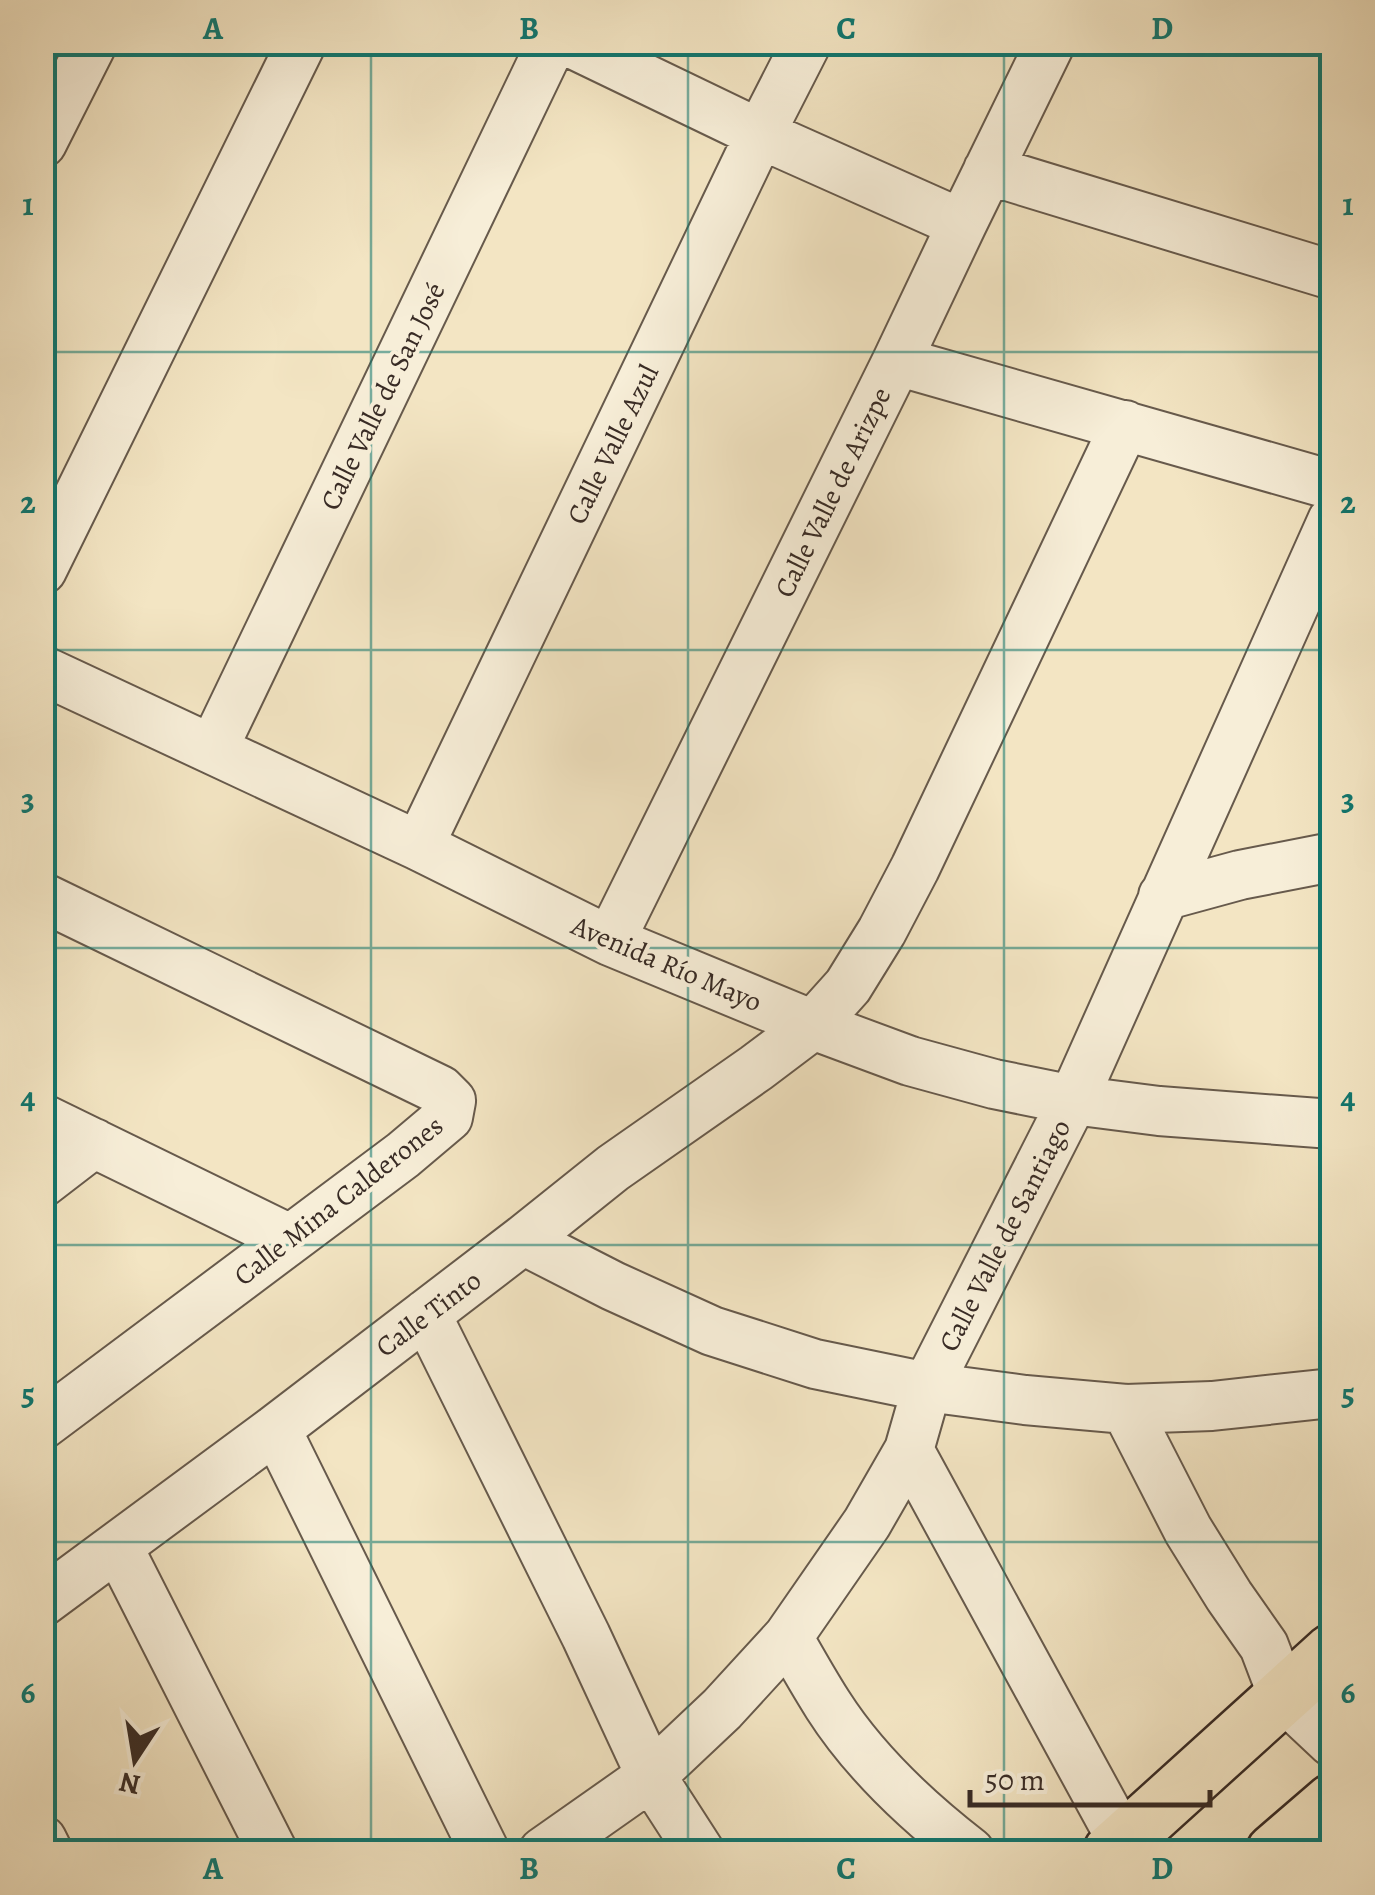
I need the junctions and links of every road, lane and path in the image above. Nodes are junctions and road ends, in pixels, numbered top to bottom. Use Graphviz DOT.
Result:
graph roads {
  1 [pos="93,42"];
  2 [pos="302,42"];
  3 [pos="552,42"];
  4 [pos="569,42"];
  5 [pos="806,42"];
  6 [pos="1051,42"];
  7 [pos="760,134"];
  8 [pos="42,143"];
  9 [pos="988,170"];
  10 [pos="962,224"];
  11 [pos="1332,275"];
  12 [pos="897,361"];
  13 [pos="1125,425"];
  14 [pos="1332,485"];
  15 [pos="1332,521"];
  16 [pos="42,570"];
  17 [pos="42,670"];
  18 [pos="213,749"];
  19 [pos="419,846"];
  20 [pos="1332,857"];
  21 [pos="1163,896"];
  22 [pos="42,897"];
  23 [pos="610,941"];
  24 [pos="813,1025"];
  25 [pos="1073,1100"];
  26 [pos="42,1118"];
  27 [pos="1332,1124"];
  28 [pos="94,1143"];
  29 [pos="42,1183"];
  30 [pos="290,1239"];
  31 [pos="523,1240"];
  32 [pos="426,1314"];
  33 [pos="927,1387"];
  34 [pos="1332,1394"];
  35 [pos="1126,1409"];
  36 [pos="42,1425"];
  37 [pos="276,1429"];
  38 [pos="909,1450"];
  39 [pos="118,1547"];
  40 [pos="42,1602"];
  41 [pos="788,1637"];
  42 [pos="1316,1673"];
  43 [pos="1332,1742"];
  44 [pos="652,1776"];
  45 [pos="1332,1802"];
  46 [pos="42,1840"];
  47 [pos="1117,1847"];
  48 [pos="48,1852"];
  49 [pos="273,1852"];
  50 [pos="484,1852"];
  51 [pos="544,1852"];
  52 [pos="700,1852"];
  53 [pos="970,1852"];
  54 [pos="1274,1852"];
  1 -- 8 [label="street"];
  2 -- 16 [label="street"];
  3 -- 18 [label="street, Calle Valle de San José"];
  4 -- 7 [label="street"];
  5 -- 7 [label="street, Calle Valle Azul"];
  6 -- 9 [label="street, Calle Valle de Arizpe"];
  7 -- 10 [label="street"];
  7 -- 19 [label="street, Calle Valle Azul"];
  9 -- 10 [label="street, Calle Valle de Arizpe"];
  9 -- 11 [label="street"];
  10 -- 12 [label="street, Calle Valle de Arizpe"];
  12 -- 13 [label="street"];
  12 -- 23 [label="street, Calle Valle de Arizpe"];
  13 -- 14 [label="street"];
  13 -- 24 [label="street, Calle Tinto"];
  15 -- 21 [label="street, Calle Valle de Santiago"];
  17 -- 18 [label="street, Avenida Río Mayo"];
  18 -- 19 [label="street, Avenida Río Mayo"];
  19 -- 23 [label="street, Avenida Río Mayo"];
  20 -- 21 [label="street"];
  21 -- 25 [label="street, Calle Valle de Santiago"];
  22 -- 30 [label="street, Calle Mina Calderones"];
  23 -- 24 [label="street, Avenida Río Mayo"];
  24 -- 25 [label="street, Avenida Río Mayo"];
  24 -- 31 [label="street, Calle Tinto"];
  25 -- 27 [label="street, Avenida Río Mayo"];
  25 -- 33 [label="street, Calle Valle de Santiago"];
  26 -- 28 [label="street"];
  28 -- 29 [label="street"];
  28 -- 30 [label="street"];
  30 -- 36 [label="street, Calle Mina Calderones"];
  31 -- 32 [label="street, Calle Tinto"];
  31 -- 33 [label="street"];
  32 -- 37 [label="street, Calle Tinto"];
  32 -- 44 [label="street"];
  33 -- 35 [label="street"];
  33 -- 38 [label="street, Calle Valle de Santiago"];
  34 -- 35 [label="street"];
  35 -- 42 [label="street"];
  37 -- 39 [label="street, Calle Tinto"];
  37 -- 50 [label="street"];
  38 -- 41 [label="street, Calle Valle de Santiago"];
  38 -- 47 [label="street"];
  39 -- 40 [label="street, Calle Tinto"];
  39 -- 49 [label="street"];
  41 -- 44 [label="street, Calle Valle de Santiago"];
  41 -- 53 [label="street"];
  42 -- 43 [label="street"];
  42 -- 47 [label="main road"];
  44 -- 51 [label="street, Calle Valle de Santiago"];
  44 -- 52 [label="street"];
  45 -- 54 [label="main road"];
  46 -- 48 [label="street"];
}
